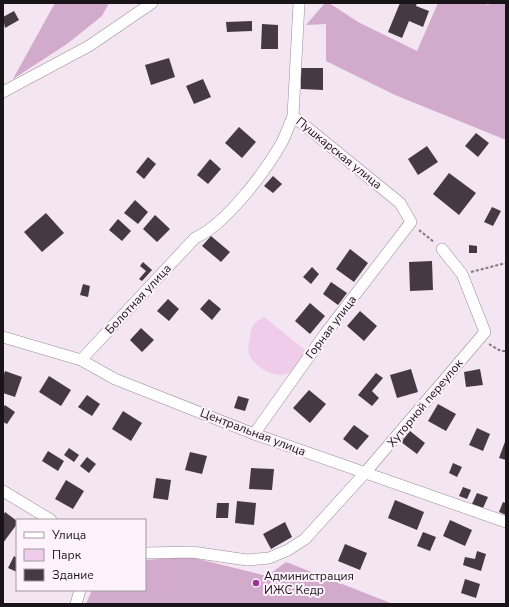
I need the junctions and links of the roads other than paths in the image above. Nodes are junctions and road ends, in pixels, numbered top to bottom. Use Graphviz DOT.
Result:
graph roads {
  1 [pos="152,3"];
  2 [pos="299,3"];
  3 [pos="3,92"];
  4 [pos="293,116"];
  5 [pos="410,222"];
  6 [pos="442,250"];
  7 [pos="3,337"];
  8 [pos="81,360"];
  9 [pos="254,434"];
  10 [pos="364,474"];
  11 [pos="3,491"];
  12 [pos="49,519"];
  13 [pos="506,522"];
  14 [pos="146,553"];
  15 [pos="80,591"];
  16 [pos="76,604"];
  1 -- 3 [label="street"];
  2 -- 4 [label="street, Пушкарская улица"];
  4 -- 5 [label="street, Пушкарская улица"];
  4 -- 8 [label="street, Болотная улица"];
  5 -- 9 [label="street, Горная улица"];
  6 -- 10 [label="street, Хуторной переулок"];
  7 -- 8 [label="street, Центральная улица"];
  8 -- 9 [label="street, Центральная улица"];
  9 -- 10 [label="street, Центральная улица"];
  10 -- 13 [label="street, Центральная улица"];
  10 -- 14 [label="street, Хуторной переулок"];
  11 -- 12 [label="street"];
  15 -- 16 [label="street"];
}
